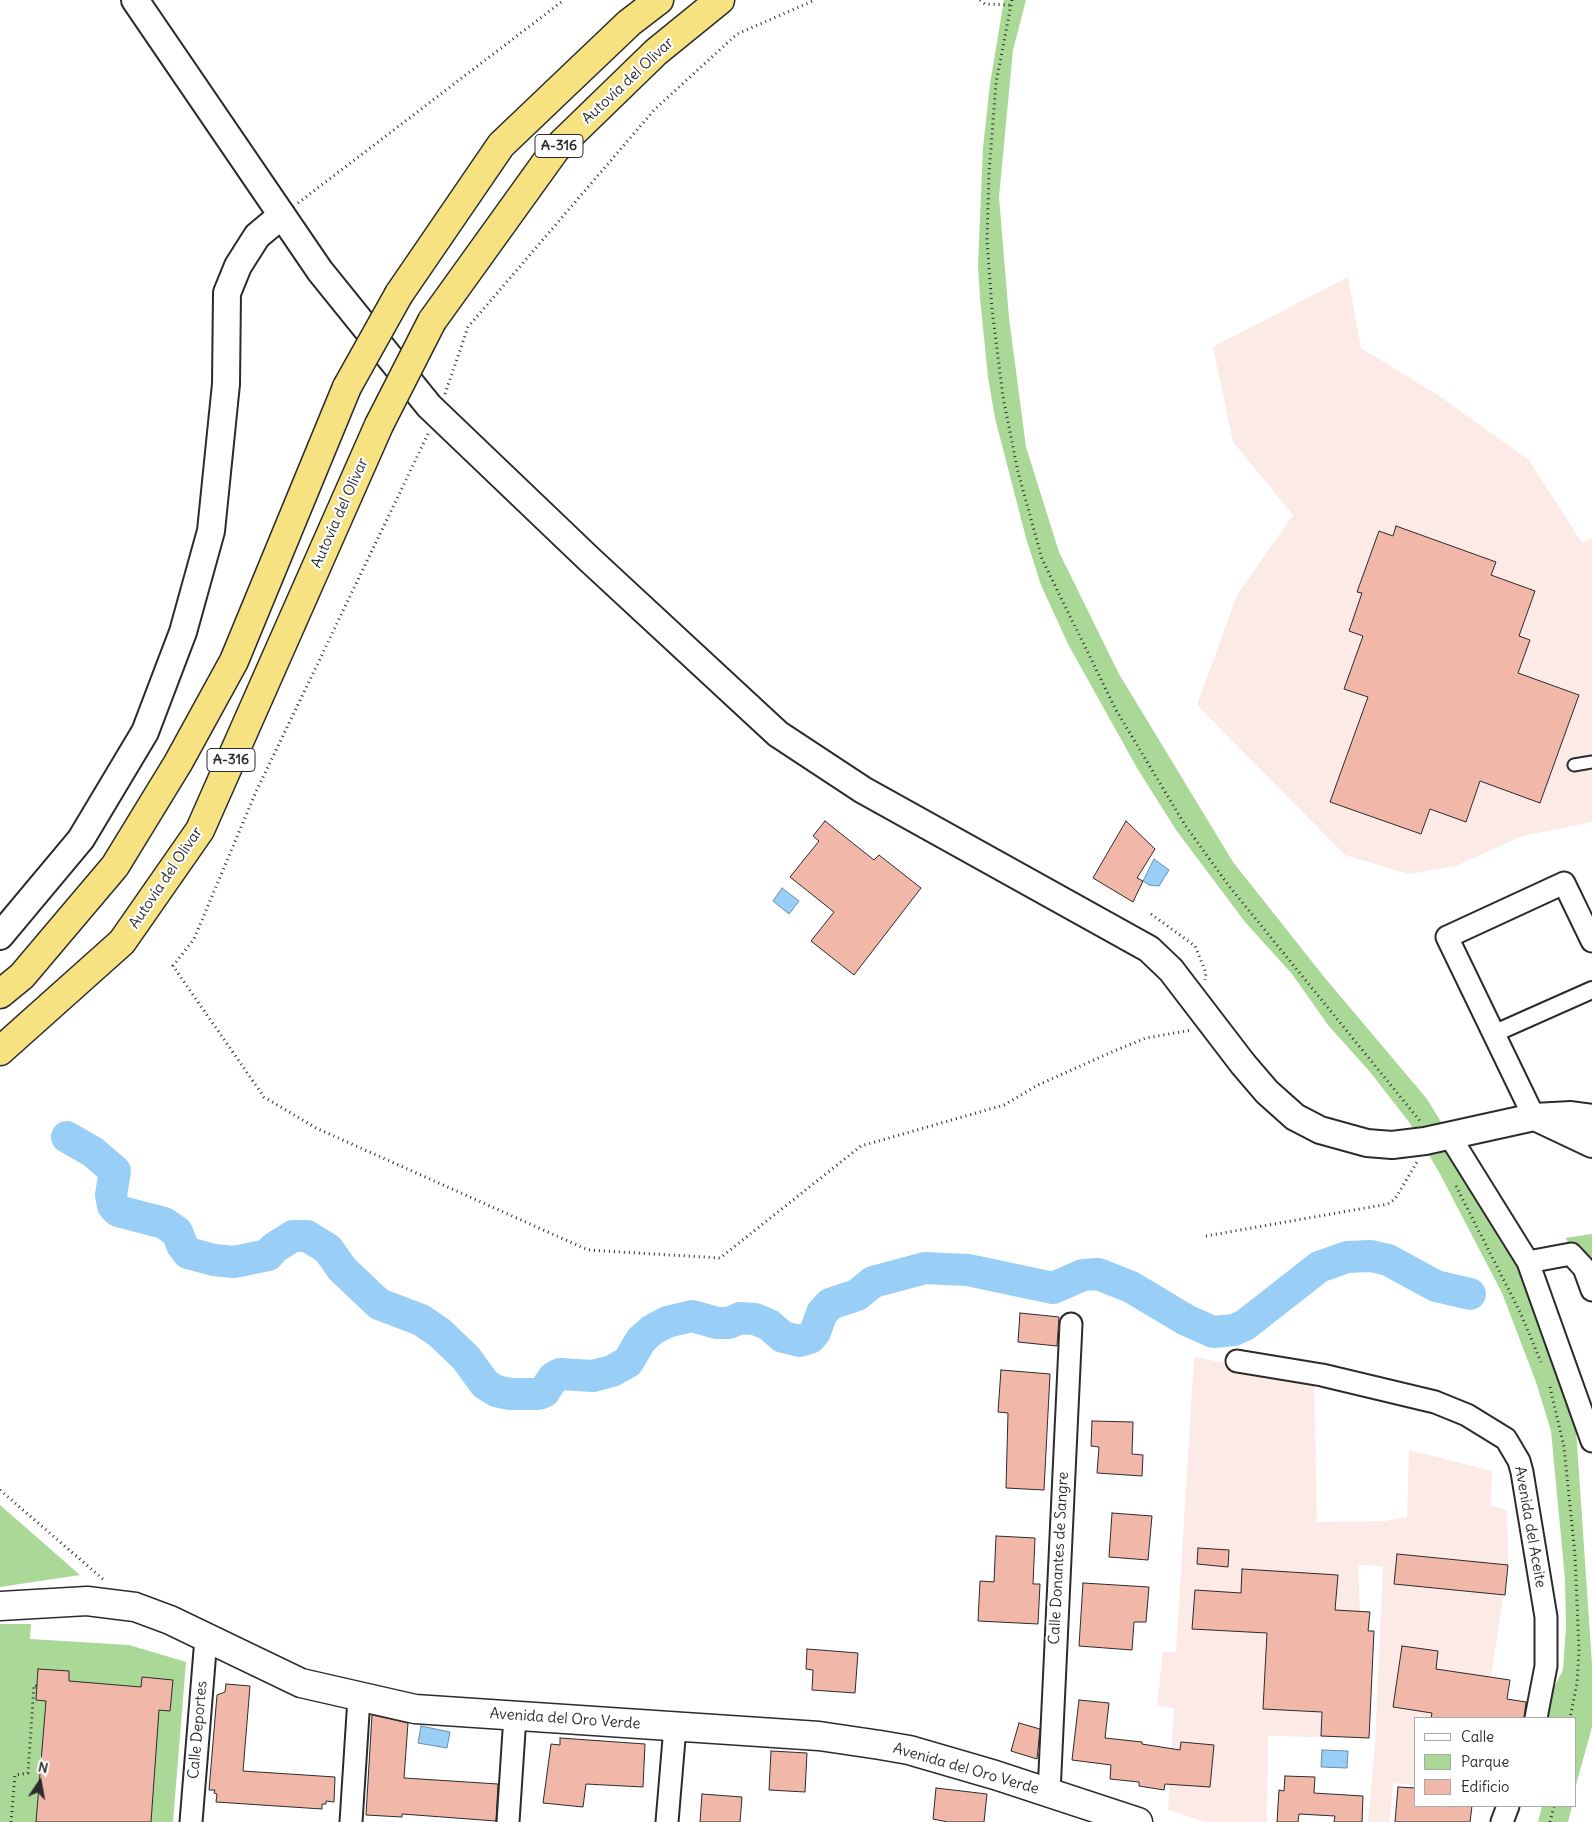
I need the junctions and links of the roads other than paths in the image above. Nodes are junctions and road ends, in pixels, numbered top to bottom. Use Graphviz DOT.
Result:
graph roads {
  1 [pos="135,0"];
  2 [pos="660,0"];
  3 [pos="720,0"];
  4 [pos="282,215"];
  5 [pos="1592,762"];
  6 [pos="1574,765"];
  7 [pos="0,936"];
  8 [pos="1592,941"];
  9 [pos="1592,990"];
  10 [pos="0,994"];
  11 [pos="1493,1034"];
  12 [pos="0,1052"];
  13 [pos="1534,1117"];
  14 [pos="1592,1118"];
  15 [pos="1435,1139"];
  16 [pos="1592,1144"];
  17 [pos="1528,1262"];
  18 [pos="1592,1290"];
  19 [pos="1071,1324"];
  20 [pos="1237,1361"];
  21 [pos="1592,1440"];
  22 [pos="0,1606"];
  23 [pos="206,1638"];
  24 [pos="359,1698"];
  25 [pos="515,1716"];
  26 [pos="1536,1717"];
  27 [pos="675,1727"];
  28 [pos="1048,1793"];
  29 [pos="1508,1807"];
  30 [pos="191,1822"];
  31 [pos="352,1822"];
  32 [pos="508,1822"];
  33 [pos="667,1822"];
  34 [pos="1138,1822"];
  35 [pos="1502,1822"];
  1 -- 4 [label="street"];
  2 -- 10 [label="highway, A-316, bridge"];
  3 -- 12 [label="highway, Autovía del Olivar / A-316, bridge"];
  4 -- 7 [label="street"];
  4 -- 15 [label="street"];
  5 -- 6 [label="lane"];
  8 -- 11 [label="street"];
  9 -- 11 [label="street"];
  11 -- 13 [label="street"];
  13 -- 14 [label="street"];
  13 -- 15 [label="street"];
  13 -- 16 [label="street"];
  15 -- 17 [label="street"];
  17 -- 18 [label="street"];
  17 -- 21 [label="street"];
  19 -- 28 [label="street, Calle Donantes de Sangre"];
  20 -- 26 [label="street, Avenida del Aceite"];
  22 -- 23 [label="main road, Avenida del Oro Verde"];
  23 -- 24 [label="main road, Avenida del Oro Verde"];
  23 -- 30 [label="street, Calle Deportes"];
  24 -- 25 [label="main road, Avenida del Oro Verde"];
  24 -- 31 [label="street"];
  25 -- 27 [label="main road, Avenida del Oro Verde"];
  25 -- 32 [label="street"];
  27 -- 28 [label="main road, Avenida del Oro Verde"];
  27 -- 33 [label="street"];
  28 -- 34 [label="main road, Avenida del Oro Verde"];
  29 -- 35 [label="street"];
}
